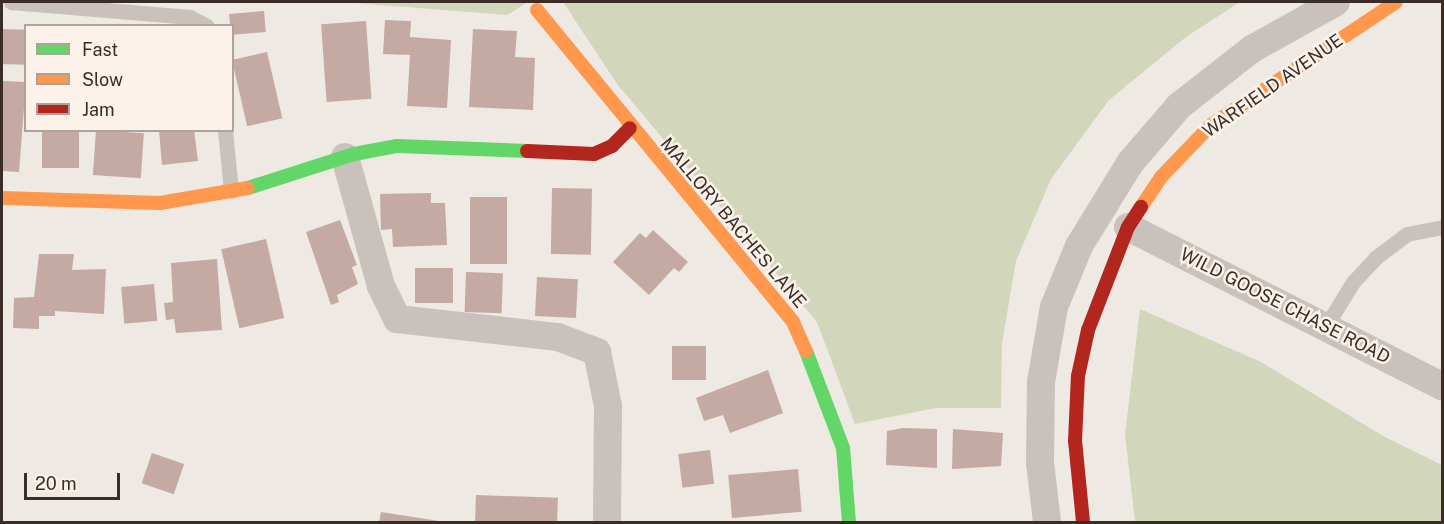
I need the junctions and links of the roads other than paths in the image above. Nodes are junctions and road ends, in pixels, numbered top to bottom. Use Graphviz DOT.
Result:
graph roads {
  1 [pos="11,2"];
  2 [pos="1335,2"];
  3 [pos="1396,2"];
  4 [pos="537,10"];
  5 [pos="203,24"];
  6 [pos="630,128"];
  7 [pos="225,132"];
  8 [pos="345,157"];
  9 [pos="231,191"];
  10 [pos="2,198"];
  11 [pos="1128,227"];
  12 [pos="1443,227"];
  13 [pos="1326,326"];
  14 [pos="1443,386"];
  15 [pos="607,522"];
  16 [pos="849,522"];
  17 [pos="1047,522"];
  18 [pos="1083,522"];
  1 -- 5 [label="lane"];
  2 -- 17 [label="street, WARFIELD AVENUE"];
  3 -- 11 [label="street, WARFIELD AVENUE"];
  4 -- 6 [label="street, MALLORY BACHES LANE"];
  6 -- 8 [label="street"];
  6 -- 16 [label="street, MALLORY BACHES LANE"];
  7 -- 9 [label="lane"];
  8 -- 9 [label="street"];
  8 -- 15 [label="street"];
  9 -- 10 [label="street"];
  11 -- 13 [label="street, WILD GOOSE CHASE ROAD"];
  11 -- 18 [label="street, WARFIELD AVENUE"];
  12 -- 13 [label="lane"];
  13 -- 14 [label="street, WILD GOOSE CHASE ROAD"];
}
